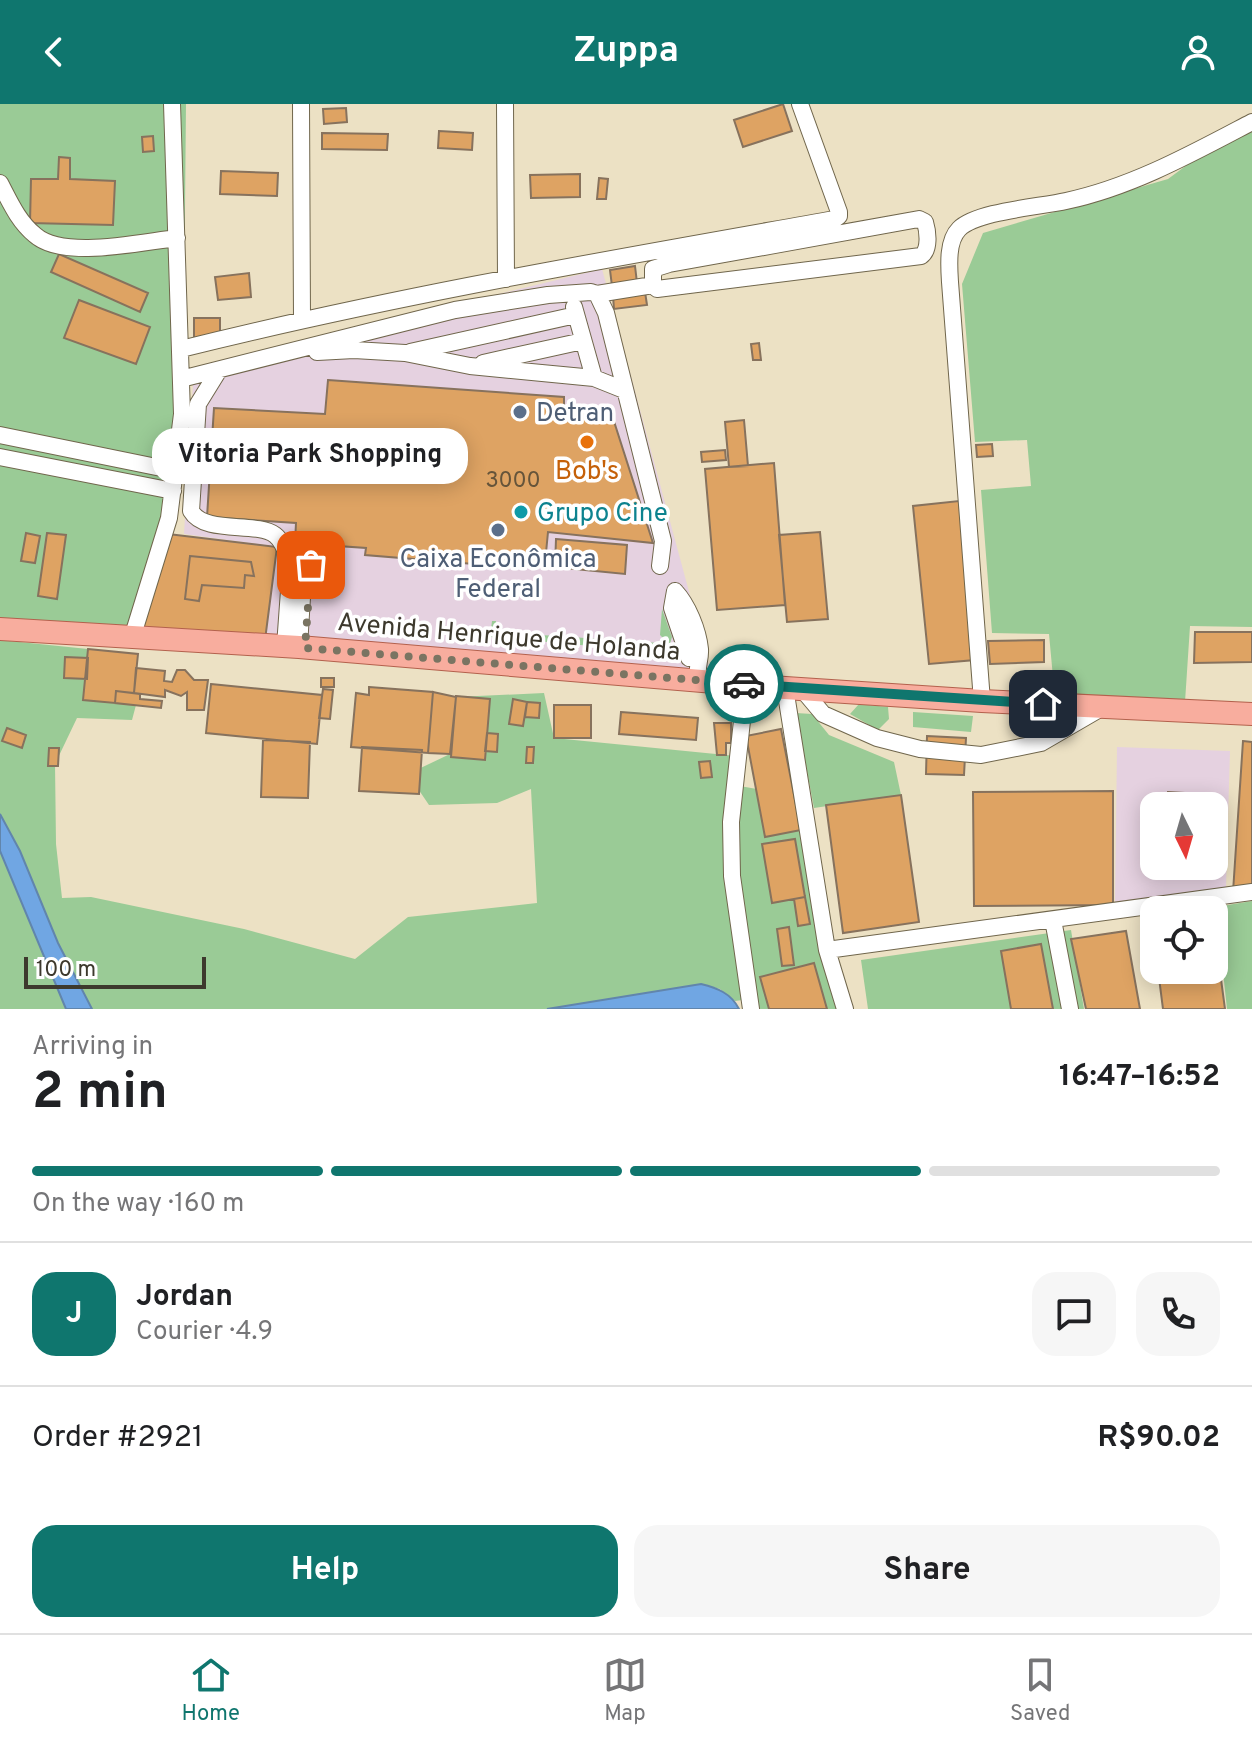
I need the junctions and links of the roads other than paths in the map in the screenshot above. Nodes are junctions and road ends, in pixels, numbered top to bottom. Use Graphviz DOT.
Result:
graph roads {
  1 [pos="172,104"];
  2 [pos="301,104"];
  3 [pos="505,104"];
  4 [pos="800,104"];
  5 [pos="1252,122"];
  6 [pos="0,183"];
  7 [pos="177,238"];
  8 [pos="757,250"];
  9 [pos="760,275"];
  10 [pos="506,279"];
  11 [pos="653,285"];
  12 [pos="570,292"];
  13 [pos="597,294"];
  14 [pos="576,315"];
  15 [pos="302,319"];
  16 [pos="583,341"];
  17 [pos="181,349"];
  18 [pos="405,353"];
  19 [pos="277,354"];
  20 [pos="470,366"];
  21 [pos="219,370"];
  22 [pos="594,378"];
  23 [pos="181,379"];
  24 [pos="624,390"];
  25 [pos="0,435"];
  26 [pos="52,446"];
  27 [pos="0,457"];
  28 [pos="50,467"];
  29 [pos="176,471"];
  30 [pos="173,491"];
  31 [pos="660,566"];
  32 [pos="675,591"];
  33 [pos="0,629"];
  34 [pos="132,638"];
  35 [pos="295,647"];
  36 [pos="695,668"];
  37 [pos="746,684"];
  38 [pos="793,688"];
  39 [pos="982,701"];
  40 [pos="1104,707"];
  41 [pos="1252,714"];
  42 [pos="1252,892"];
  43 [pos="1053,920"];
  44 [pos="827,950"];
  45 [pos="751,1009"];
  46 [pos="845,1009"];
  47 [pos="1070,1009"];
  1 -- 7 [label="street"];
  2 -- 15 [label="street"];
  3 -- 10 [label="street"];
  4 -- 10 [label="street"];
  5 -- 39 [label="street"];
  6 -- 7 [label="street"];
  7 -- 17 [label="street"];
  8 -- 9 [label="street"];
  8 -- 9 [label="street"];
  8 -- 11 [label="street"];
  9 -- 11 [label="street"];
  10 -- 15 [label="street"];
  11 -- 13 [label="street"];
  12 -- 13 [label="street"];
  12 -- 14 [label="street"];
  12 -- 19 [label="street"];
  13 -- 24 [label="street"];
  14 -- 16 [label="street"];
  14 -- 18 [label="street"];
  15 -- 17 [label="street"];
  16 -- 20 [label="street"];
  16 -- 22 [label="street"];
  17 -- 23 [label="street"];
  18 -- 19 [label="street"];
  18 -- 20 [label="street"];
  19 -- 21 [label="street"];
  20 -- 22 [label="street"];
  21 -- 23 [label="street"];
  21 -- 35 [label="street"];
  22 -- 24 [label="street"];
  23 -- 29 [label="street"];
  24 -- 31 [label="street"];
  25 -- 26 [label="street"];
  26 -- 28 [label="street"];
  26 -- 29 [label="street"];
  27 -- 28 [label="street"];
  28 -- 30 [label="street"];
  29 -- 30 [label="street"];
  30 -- 34 [label="street"];
  32 -- 36 [label="street"];
  33 -- 34 [label="main road, Avenida Henrique de Holanda"];
  34 -- 35 [label="main road, Avenida Henrique de Holanda"];
  35 -- 36 [label="main road, Avenida Henrique de Holanda"];
  36 -- 37 [label="main road, Avenida Henrique de Holanda"];
  37 -- 38 [label="main road, Avenida Henrique de Holanda"];
  37 -- 45 [label="street"];
  38 -- 39 [label="main road, Avenida Henrique de Holanda"];
  38 -- 40 [label="street"];
  38 -- 44 [label="street"];
  39 -- 40 [label="main road, Avenida Henrique de Holanda"];
  40 -- 41 [label="main road, Avenida Henrique de Holanda"];
  42 -- 43 [label="street"];
  43 -- 44 [label="street"];
  43 -- 47 [label="street"];
  44 -- 46 [label="street"];
}
